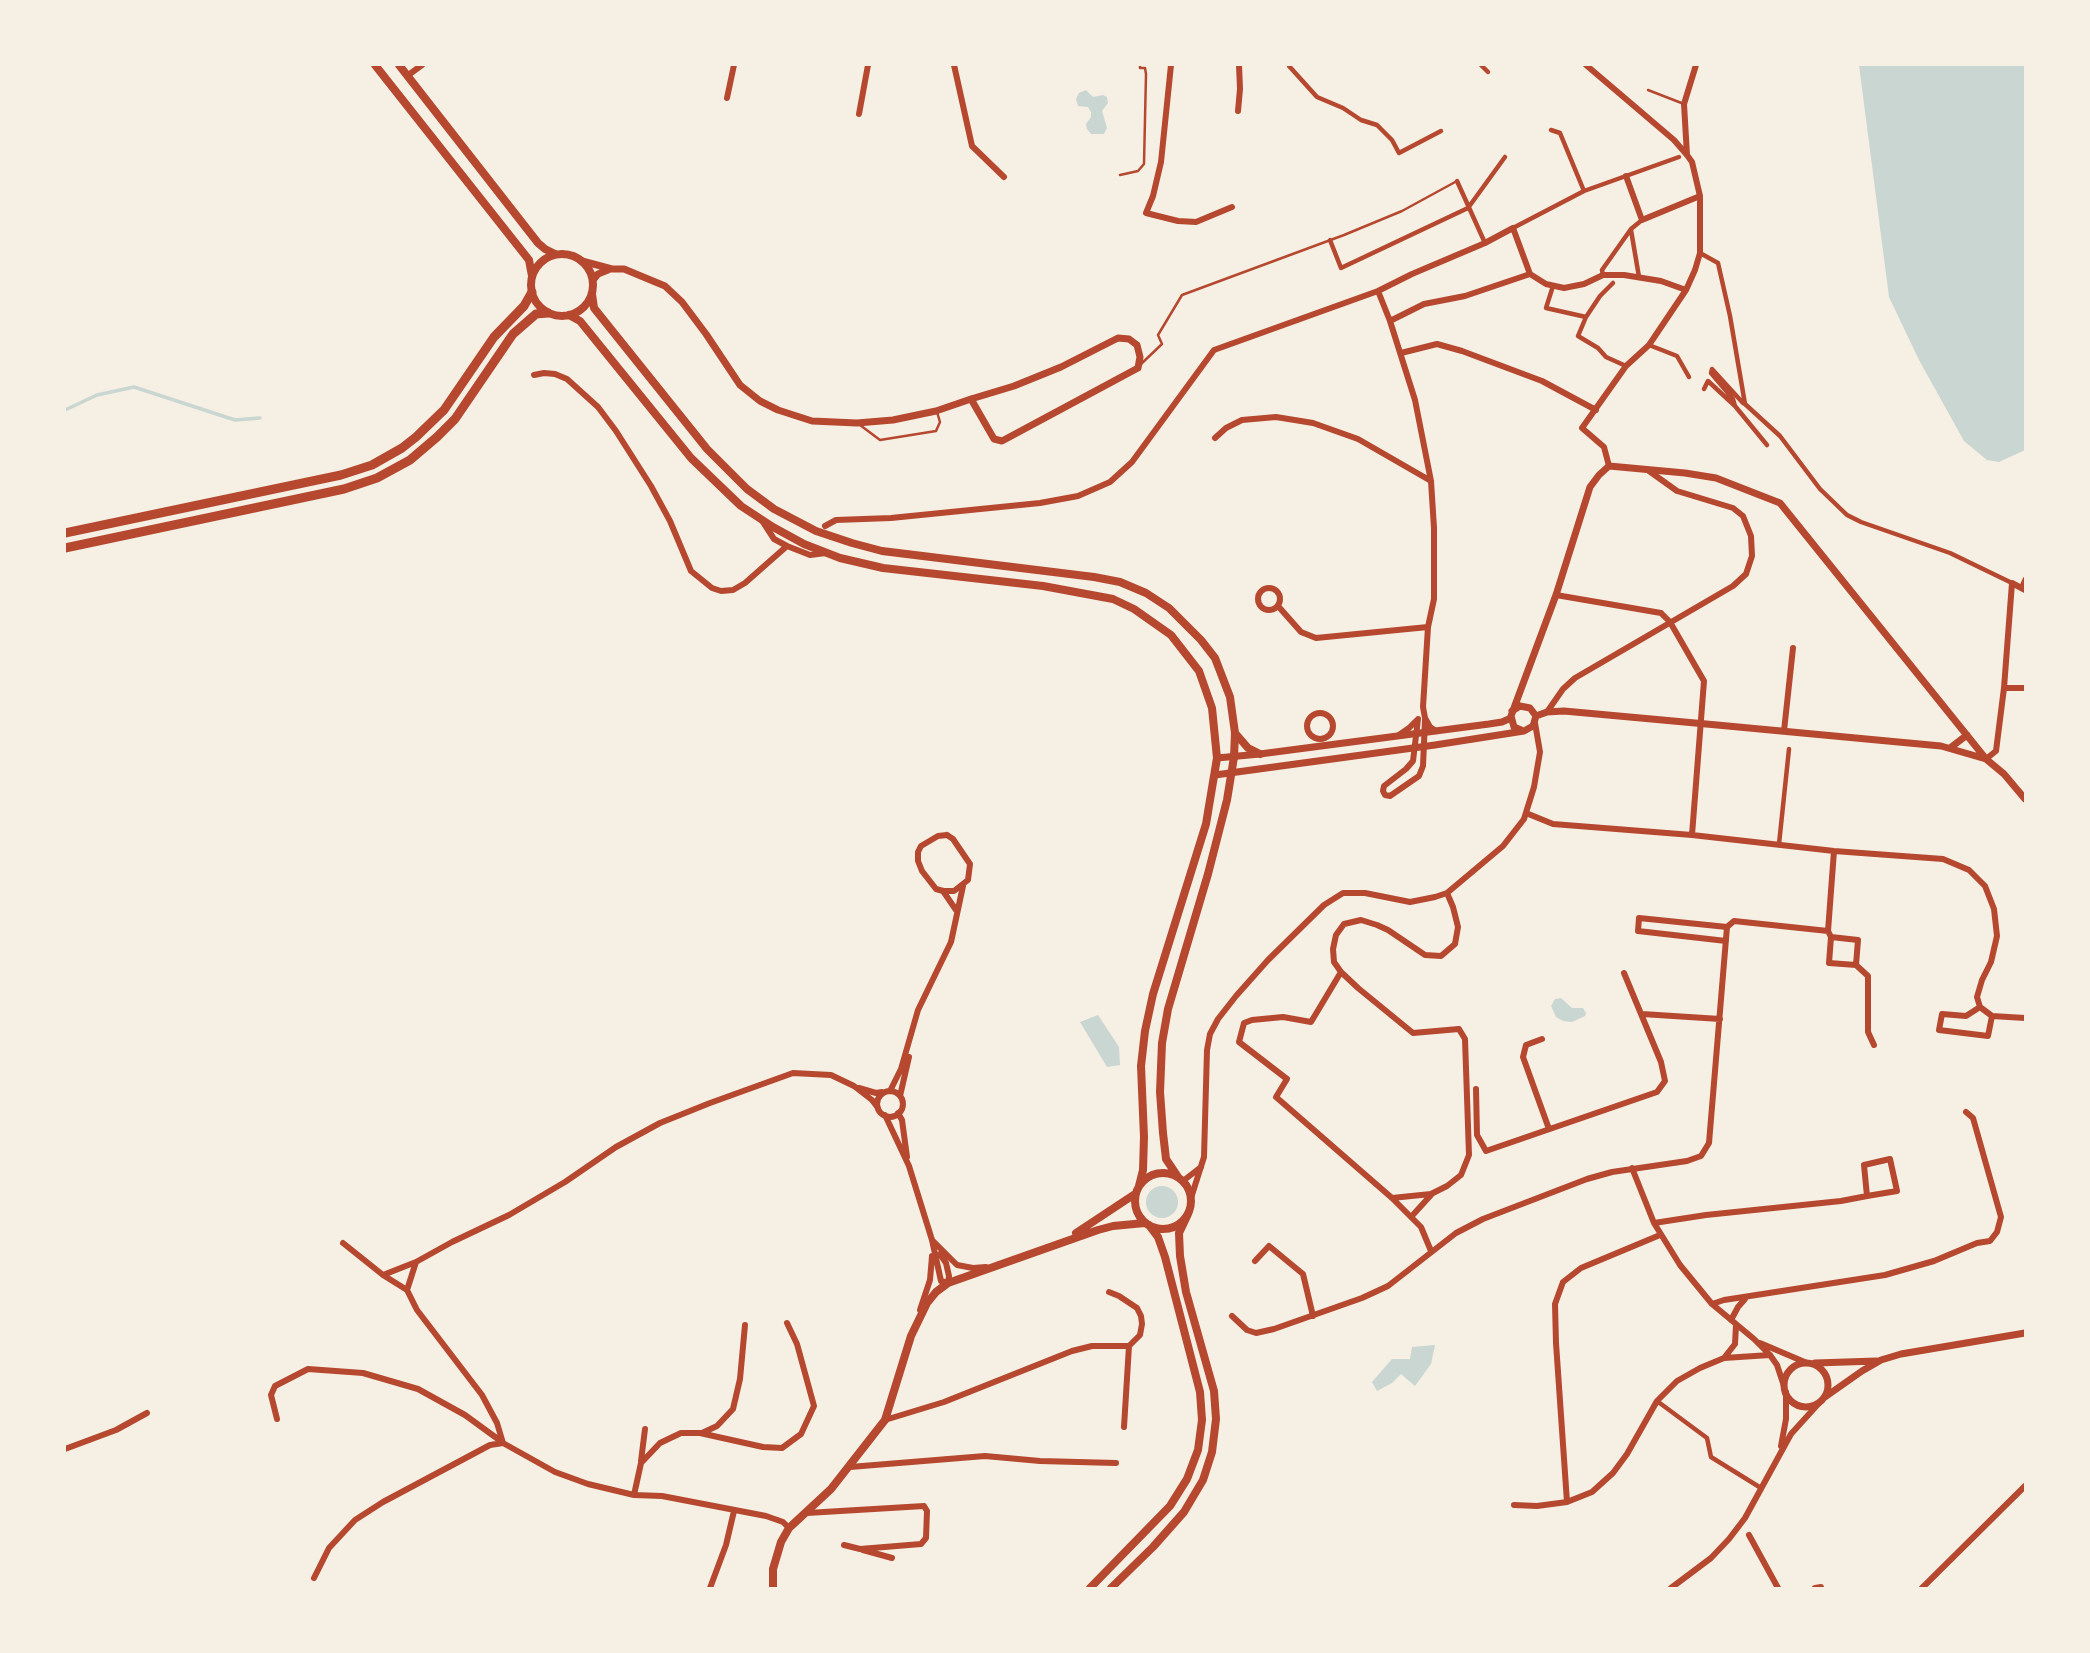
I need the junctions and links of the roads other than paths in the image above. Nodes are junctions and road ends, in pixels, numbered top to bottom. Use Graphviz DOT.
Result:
graph roads {
  1 [pos="375,65"];
  2 [pos="399,65"];
  3 [pos="422,65"];
  4 [pos="734,65"];
  5 [pos="868,65"];
  6 [pos="954,65"];
  7 [pos="1140,65"];
  8 [pos="1171,65"];
  9 [pos="1239,65"];
  10 [pos="1480,65"];
  11 [pos="1586,65"];
  12 [pos="1696,65"];
  13 [pos="1289,66"];
  14 [pos="1488,72"];
  15 [pos="408,76"];
  16 [pos="1648,90"];
  17 [pos="727,98"];
  18 [pos="1684,104"];
  19 [pos="1238,111"];
  20 [pos="859,114"];
  21 [pos="1551,130"];
  22 [pos="1441,131"];
  23 [pos="1687,155"];
  24 [pos="1505,157"];
  25 [pos="1679,158"];
  26 [pos="1120,176"];
  27 [pos="1626,176"];
  28 [pos="1004,177"];
  29 [pos="1457,181"];
  30 [pos="1584,191"];
  31 [pos="1699,196"];
  32 [pos="1232,207"];
  33 [pos="1468,208"];
  34 [pos="1642,220"];
  35 [pos="1513,228"];
  36 [pos="1631,229"];
  37 [pos="1330,240"];
  38 [pos="1485,243"];
  39 [pos="1700,253"];
  40 [pos="555,254"];
  41 [pos="582,261"];
  42 [pos="612,270"];
  43 [pos="1530,274"];
  44 [pos="1603,275"];
  45 [pos="532,276"];
  46 [pos="1639,277"];
  47 [pos="593,280"];
  48 [pos="1612,283"];
  49 [pos="1553,286"];
  50 [pos="1686,290"];
  51 [pos="1378,291"];
  52 [pos="531,292"];
  53 [pos="592,294"];
  54 [pos="548,313"];
  55 [pos="569,315"];
  56 [pos="1586,317"];
  57 [pos="1390,321"];
  58 [pos="1649,345"];
  59 [pos="1401,353"];
  60 [pos="1626,366"];
  61 [pos="1138,368"];
  62 [pos="534,375"];
  63 [pos="1689,377"];
  64 [pos="1704,389"];
  65 [pos="971,399"];
  66 [pos="1745,404"];
  67 [pos="1735,406"];
  68 [pos="1596,410"];
  69 [pos="936,411"];
  70 [pos="857,423"];
  71 [pos="1215,438"];
  72 [pos="1767,445"];
  73 [pos="1609,466"];
  74 [pos="1648,471"];
  75 [pos="1431,481"];
  76 [pos="762,520"];
  77 [pos="825,526"];
  78 [pos="65,533"];
  79 [pos="787,546"];
  80 [pos="65,548"];
  81 [pos="827,553"];
  82 [pos="2025,579"];
  83 [pos="2012,583"];
  84 [pos="2023,589"];
  85 [pos="1556,595"];
  86 [pos="1278,606"];
  87 [pos="1670,622"];
  88 [pos="1428,627"];
  89 [pos="1793,649"];
  90 [pos="2004,688"];
  91 [pos="2025,688"];
  92 [pos="1547,712"];
  93 [pos="1511,715"];
  94 [pos="1422,719"];
  95 [pos="1535,720"];
  96 [pos="1332,723"];
  97 [pos="1701,723"];
  98 [pos="1521,730"];
  99 [pos="1436,731"];
  100 [pos="1425,732"];
  101 [pos="1784,732"];
  102 [pos="1235,733"];
  103 [pos="1416,733"];
  104 [pos="1398,735"];
  105 [pos="1968,735"];
  106 [pos="1435,746"];
  107 [pos="1425,747"];
  108 [pos="1415,748"];
  109 [pos="1950,748"];
  110 [pos="1789,749"];
  111 [pos="1405,750"];
  112 [pos="1260,754"];
  113 [pos="1234,757"];
  114 [pos="1424,757"];
  115 [pos="1217,758"];
  116 [pos="1413,759"];
  117 [pos="1986,759"];
  118 [pos="1231,774"];
  119 [pos="1215,775"];
  120 [pos="2025,799"];
  121 [pos="1526,813"];
  122 [pos="1692,835"];
  123 [pos="1779,844"];
  124 [pos="1834,851"];
  125 [pos="963,886"];
  126 [pos="943,891"];
  127 [pos="1447,893"];
  128 [pos="956,911"];
  129 [pos="1727,927"];
  130 [pos="1829,934"];
  131 [pos="1726,940"];
  132 [pos="1856,965"];
  133 [pos="1341,972"];
  134 [pos="1624,973"];
  135 [pos="1980,1007"];
  136 [pos="918,1010"];
  137 [pos="1642,1014"];
  138 [pos="1992,1016"];
  139 [pos="2025,1018"];
  140 [pos="1720,1019"];
  141 [pos="1542,1039"];
  142 [pos="1874,1045"];
  143 [pos="854,1086"];
  144 [pos="1476,1089"];
  145 [pos="888,1091"];
  146 [pos="900,1096"];
  147 [pos="878,1108"];
  148 [pos="1966,1112"];
  149 [pos="898,1113"];
  150 [pos="885,1115"];
  151 [pos="1549,1129"];
  152 [pos="909,1166"];
  153 [pos="1200,1167"];
  154 [pos="1632,1168"];
  155 [pos="1180,1179"];
  156 [pos="1137,1190"];
  157 [pos="1432,1195"];
  158 [pos="1867,1196"];
  159 [pos="1191,1198"];
  160 [pos="1392,1198"];
  161 [pos="1188,1214"];
  162 [pos="1411,1217"];
  163 [pos="1654,1223"];
  164 [pos="1147,1224"];
  165 [pos="1660,1235"];
  166 [pos="932,1240"];
  167 [pos="343,1243"];
  168 [pos="1058,1244"];
  169 [pos="1431,1251"];
  170 [pos="1255,1261"];
  171 [pos="416,1262"];
  172 [pos="995,1267"];
  173 [pos="383,1276"];
  174 [pos="948,1283"];
  175 [pos="407,1290"];
  176 [pos="1109,1292"];
  177 [pos="1746,1297"];
  178 [pos="1712,1304"];
  179 [pos="1232,1316"];
  180 [pos="1313,1316"];
  181 [pos="788,1323"];
  182 [pos="1733,1323"];
  183 [pos="745,1325"];
  184 [pos="2025,1333"];
  185 [pos="911,1336"];
  186 [pos="1754,1339"];
  187 [pos="1129,1346"];
  188 [pos="1770,1355"];
  189 [pos="1724,1358"];
  190 [pos="1881,1360"];
  191 [pos="1809,1363"];
  192 [pos="1785,1389"];
  193 [pos="1822,1400"];
  194 [pos="1657,1401"];
  195 [pos="147,1413"];
  196 [pos="277,1419"];
  197 [pos="885,1420"];
  198 [pos="1124,1427"];
  199 [pos="645,1429"];
  200 [pos="700,1433"];
  201 [pos="503,1443"];
  202 [pos="65,1449"];
  203 [pos="1780,1451"];
  204 [pos="641,1463"];
  205 [pos="1116,1463"];
  206 [pos="850,1467"];
  207 [pos="2025,1486"];
  208 [pos="1761,1489"];
  209 [pos="634,1495"];
  210 [pos="1567,1502"];
  211 [pos="1514,1505"];
  212 [pos="734,1511"];
  213 [pos="807,1513"];
  214 [pos="789,1528"];
  215 [pos="1749,1535"];
  216 [pos="844,1545"];
  217 [pos="860,1549"];
  218 [pos="892,1558"];
  219 [pos="314,1578"];
  220 [pos="710,1588"];
  221 [pos="773,1588"];
  222 [pos="1090,1588"];
  223 [pos="1111,1588"];
  224 [pos="1671,1588"];
  225 [pos="1778,1588"];
  226 [pos="1922,1588"];
  1 -- 45 [label="main road"];
  2 -- 15 [label="main road"];
  3 -- 15 [label="street"];
  4 -- 17 [label="street"];
  5 -- 20 [label="street"];
  6 -- 28 [label="street"];
  7 -- 26 [label="lane"];
  8 -- 32 [label="street"];
  9 -- 19 [label="street"];
  10 -- 14 [label="street"];
  11 -- 23 [label="street"];
  12 -- 18 [label="street"];
  13 -- 22 [label="street"];
  15 -- 40 [label="main road"];
  16 -- 18 [label="lane"];
  18 -- 23 [label="street"];
  21 -- 30 [label="street"];
  23 -- 31 [label="street"];
  24 -- 33 [label="street"];
  25 -- 27 [label="street"];
  27 -- 30 [label="street"];
  27 -- 34 [label="street"];
  29 -- 33 [label="street"];
  29 -- 37 [label="lane"];
  30 -- 35 [label="street"];
  31 -- 34 [label="street"];
  31 -- 39 [label="street"];
  33 -- 37 [label="street"];
  33 -- 38 [label="street"];
  34 -- 36 [label="street"];
  35 -- 38 [label="street"];
  35 -- 43 [label="street"];
  36 -- 44 [label="street"];
  36 -- 46 [label="street"];
  37 -- 61 [label="lane"];
  38 -- 51 [label="street"];
  39 -- 50 [label="street"];
  39 -- 66 [label="street"];
  40 -- 41 [label="main road"];
  40 -- 45 [label="main road"];
  41 -- 42 [label="street"];
  41 -- 47 [label="main road"];
  42 -- 47 [label="street"];
  42 -- 70 [label="street"];
  43 -- 49 [label="street"];
  43 -- 57 [label="street"];
  44 -- 46 [label="street"];
  44 -- 49 [label="street"];
  45 -- 52 [label="main road"];
  46 -- 50 [label="street"];
  47 -- 53 [label="main road"];
  48 -- 56 [label="street"];
  49 -- 56 [label="street"];
  50 -- 58 [label="street"];
  51 -- 57 [label="street"];
  51 -- 77 [label="street"];
  52 -- 54 [label="main road"];
  52 -- 78 [label="main road"];
  53 -- 55 [label="main road"];
  53 -- 102 [label="main road"];
  54 -- 55 [label="main road"];
  54 -- 80 [label="main road"];
  55 -- 76 [label="main road"];
  56 -- 60 [label="street"];
  57 -- 59 [label="street"];
  58 -- 60 [label="street"];
  58 -- 63 [label="street"];
  59 -- 68 [label="street"];
  59 -- 75 [label="street"];
  60 -- 68 [label="street"];
  61 -- 65 [label="street"];
  61 -- 65 [label="street"];
  62 -- 79 [label="street"];
  64 -- 67 [label="street"];
  65 -- 69 [label="street"];
  66 -- 67 [label="street"];
  66 -- 83 [label="street"];
  67 -- 72 [label="street"];
  68 -- 73 [label="street"];
  69 -- 70 [label="street"];
  69 -- 70 [label="lane"];
  71 -- 75 [label="street"];
  73 -- 74 [label="street"];
  73 -- 85 [label="street"];
  74 -- 87 [label="street"];
  74 -- 105 [label="street"];
  75 -- 88 [label="street"];
  76 -- 79 [label="street"];
  76 -- 81 [label="main road"];
  79 -- 81 [label="street"];
  81 -- 115 [label="main road"];
  82 -- 84 [label="street"];
  83 -- 84 [label="street"];
  83 -- 90 [label="street"];
  85 -- 87 [label="street"];
  85 -- 93 [label="street"];
  86 -- 88 [label="street"];
  87 -- 92 [label="street"];
  87 -- 97 [label="street"];
  88 -- 94 [label="street"];
  89 -- 101 [label="street"];
  90 -- 91 [label="street"];
  90 -- 117 [label="street"];
  92 -- 95 [label="street"];
  92 -- 97 [label="street"];
  93 -- 95 [label="street"];
  93 -- 98 [label="street"];
  93 -- 99 [label="street"];
  94 -- 99 [label="street"];
  94 -- 100 [label="street"];
  94 -- 103 [label="street"];
  94 -- 104 [label="street"];
  95 -- 98 [label="street"];
  95 -- 121 [label="street"];
  96 -- 96 [label="street"];
  97 -- 101 [label="street"];
  97 -- 122 [label="street"];
  98 -- 106 [label="street"];
  99 -- 100 [label="street"];
  100 -- 103 [label="street"];
  100 -- 107 [label="street"];
  101 -- 109 [label="street"];
  102 -- 112 [label="main road"];
  102 -- 113 [label="main road"];
  103 -- 104 [label="street"];
  103 -- 108 [label="street"];
  104 -- 112 [label="street"];
  105 -- 109 [label="street"];
  105 -- 117 [label="street"];
  106 -- 107 [label="street"];
  106 -- 114 [label="street"];
  107 -- 108 [label="street"];
  107 -- 114 [label="street"];
  108 -- 111 [label="street"];
  108 -- 116 [label="street"];
  109 -- 117 [label="street"];
  110 -- 123 [label="street"];
  111 -- 116 [label="street"];
  111 -- 118 [label="street"];
  112 -- 113 [label="street"];
  113 -- 115 [label="street"];
  113 -- 118 [label="main road"];
  114 -- 116 [label="street"];
  115 -- 119 [label="main road"];
  117 -- 120 [label="street"];
  118 -- 119 [label="street"];
  118 -- 155 [label="main road"];
  119 -- 156 [label="main road"];
  121 -- 122 [label="street"];
  121 -- 127 [label="street"];
  122 -- 123 [label="street"];
  123 -- 124 [label="street"];
  124 -- 130 [label="street"];
  124 -- 135 [label="street"];
  125 -- 126 [label="street"];
  125 -- 126 [label="street"];
  125 -- 128 [label="street"];
  126 -- 128 [label="street"];
  127 -- 133 [label="street"];
  127 -- 153 [label="street"];
  128 -- 136 [label="street"];
  129 -- 130 [label="street"];
  129 -- 131 [label="street"];
  129 -- 131 [label="street"];
  130 -- 132 [label="street"];
  130 -- 132 [label="street"];
  131 -- 140 [label="street"];
  132 -- 142 [label="street"];
  133 -- 157 [label="street"];
  133 -- 160 [label="street"];
  134 -- 137 [label="street"];
  135 -- 138 [label="street"];
  135 -- 138 [label="street"];
  136 -- 145 [label="street"];
  136 -- 146 [label="street"];
  137 -- 140 [label="street"];
  137 -- 151 [label="street"];
  138 -- 139 [label="street"];
  140 -- 154 [label="street"];
  141 -- 151 [label="street"];
  143 -- 145 [label="street"];
  143 -- 147 [label="street"];
  143 -- 171 [label="street"];
  144 -- 151 [label="street"];
  145 -- 146 [label="street"];
  145 -- 147 [label="street"];
  146 -- 149 [label="street"];
  147 -- 150 [label="street"];
  148 -- 177 [label="street"];
  149 -- 150 [label="street"];
  149 -- 152 [label="street"];
  150 -- 152 [label="street"];
  152 -- 166 [label="street"];
  153 -- 155 [label="street"];
  153 -- 159 [label="street"];
  154 -- 163 [label="street"];
  154 -- 169 [label="street"];
  155 -- 156 [label="main road"];
  155 -- 159 [label="main road"];
  156 -- 164 [label="main road"];
  156 -- 168 [label="main road"];
  157 -- 160 [label="street"];
  157 -- 162 [label="street"];
  158 -- 158 [label="street"];
  158 -- 163 [label="street"];
  159 -- 161 [label="main road"];
  160 -- 162 [label="street"];
  161 -- 164 [label="main road"];
  161 -- 223 [label="main road"];
  162 -- 169 [label="street"];
  163 -- 165 [label="street"];
  164 -- 168 [label="main road"];
  164 -- 222 [label="main road"];
  165 -- 178 [label="street"];
  165 -- 210 [label="street"];
  166 -- 172 [label="street"];
  166 -- 174 [label="street"];
  166 -- 185 [label="street"];
  167 -- 173 [label="street"];
  168 -- 172 [label="main road"];
  169 -- 180 [label="street"];
  170 -- 180 [label="street"];
  171 -- 173 [label="street"];
  171 -- 175 [label="street"];
  172 -- 174 [label="main road"];
  173 -- 175 [label="street"];
  174 -- 185 [label="main road"];
  175 -- 201 [label="street"];
  176 -- 187 [label="street"];
  177 -- 178 [label="street"];
  177 -- 182 [label="street"];
  178 -- 182 [label="street"];
  179 -- 180 [label="street"];
  181 -- 200 [label="street"];
  182 -- 186 [label="street"];
  182 -- 189 [label="street"];
  183 -- 200 [label="street"];
  184 -- 190 [label="street"];
  185 -- 197 [label="main road"];
  186 -- 188 [label="street"];
  186 -- 191 [label="street"];
  187 -- 197 [label="street"];
  187 -- 198 [label="street"];
  188 -- 189 [label="street"];
  188 -- 192 [label="street"];
  189 -- 194 [label="street"];
  190 -- 191 [label="street"];
  190 -- 193 [label="street"];
  191 -- 192 [label="street"];
  191 -- 193 [label="street"];
  192 -- 193 [label="street"];
  192 -- 203 [label="street"];
  193 -- 203 [label="street"];
  194 -- 208 [label="street"];
  194 -- 210 [label="street"];
  195 -- 202 [label="street"];
  196 -- 201 [label="street"];
  197 -- 206 [label="main road"];
  199 -- 204 [label="street"];
  200 -- 204 [label="street"];
  201 -- 209 [label="street"];
  201 -- 219 [label="street"];
  203 -- 208 [label="street"];
  204 -- 209 [label="street"];
  205 -- 206 [label="street"];
  206 -- 213 [label="main road"];
  207 -- 226 [label="street"];
  208 -- 224 [label="street"];
  209 -- 212 [label="street"];
  210 -- 211 [label="street"];
  212 -- 214 [label="street"];
  212 -- 220 [label="street"];
  213 -- 214 [label="main road"];
  213 -- 217 [label="street"];
  214 -- 221 [label="main road"];
  215 -- 225 [label="street"];
  216 -- 217 [label="street"];
  217 -- 218 [label="street"];
}
